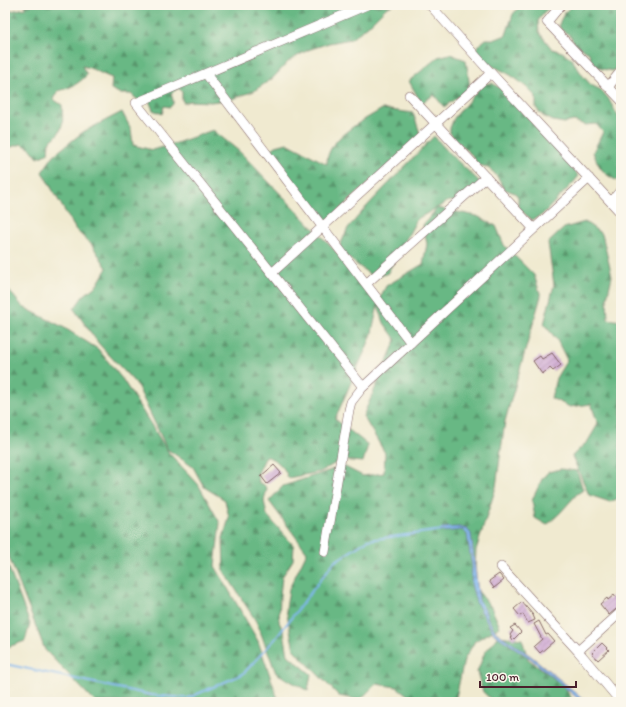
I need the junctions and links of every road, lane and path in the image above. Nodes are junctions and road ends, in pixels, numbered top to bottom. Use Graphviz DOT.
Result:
graph roads {
  1 [pos="367,5"];
  2 [pos="430,5"];
  3 [pos="560,5"];
  4 [pos="621,71"];
  5 [pos="491,73"];
  6 [pos="206,74"];
  7 [pos="608,86"];
  8 [pos="409,95"];
  9 [pos="621,100"];
  10 [pos="436,124"];
  11 [pos="486,178"];
  12 [pos="589,178"];
  13 [pos="621,190"];
  14 [pos="610,202"];
  15 [pos="621,213"];
  16 [pos="322,227"];
  17 [pos="534,229"];
  18 [pos="272,273"];
  19 [pos="366,284"];
  20 [pos="411,343"];
  21 [pos="363,387"];
  22 [pos="325,552"];
  23 [pos="501,567"];
  24 [pos="621,612"];
  25 [pos="578,651"];
  26 [pos="621,702"];
  1 -- 6 [label="street"];
  2 -- 5 [label="street"];
  3 -- 7 [label="street"];
  4 -- 7 [label="street"];
  5 -- 10 [label="street"];
  5 -- 12 [label="street"];
  6 -- 16 [label="street"];
  6 -- 18 [label="street"];
  7 -- 9 [label="street"];
  8 -- 10 [label="street"];
  10 -- 11 [label="street"];
  10 -- 16 [label="street"];
  11 -- 17 [label="street"];
  11 -- 19 [label="street"];
  12 -- 14 [label="street"];
  12 -- 17 [label="street"];
  13 -- 14 [label="street"];
  14 -- 15 [label="street"];
  16 -- 18 [label="street"];
  16 -- 19 [label="street"];
  17 -- 20 [label="street"];
  18 -- 21 [label="street"];
  19 -- 20 [label="street"];
  20 -- 21 [label="street"];
  21 -- 22 [label="street"];
  23 -- 25 [label="street"];
  24 -- 25 [label="street"];
  25 -- 26 [label="street"];
}
